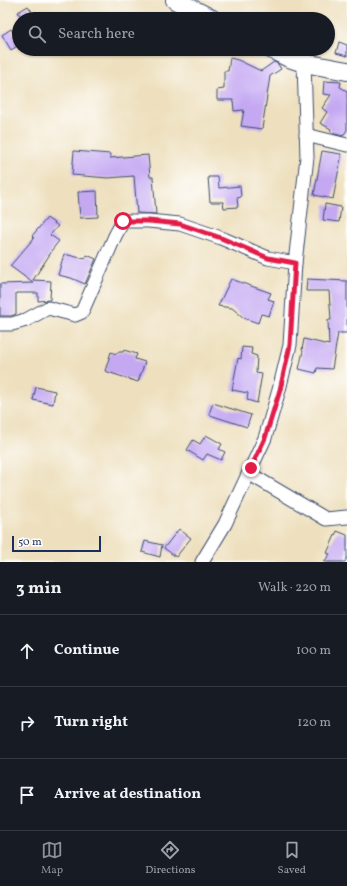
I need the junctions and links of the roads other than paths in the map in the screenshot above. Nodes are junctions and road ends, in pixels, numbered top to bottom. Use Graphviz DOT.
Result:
graph roads {
  1 [pos="175,0"];
  2 [pos="198,12"];
  3 [pos="285,56"];
  4 [pos="304,63"];
  5 [pos="347,71"];
  6 [pos="306,135"];
  7 [pos="347,145"];
  8 [pos="295,263"];
  9 [pos="0,324"];
  10 [pos="251,468"];
  11 [pos="347,517"];
  12 [pos="202,562"];
  1 -- 2 [label="street"];
  3 -- 4 [label="street"];
  4 -- 5 [label="street"];
  4 -- 6 [label="street"];
  6 -- 7 [label="street"];
  6 -- 8 [label="street"];
  8 -- 9 [label="street"];
  8 -- 10 [label="street"];
  10 -- 11 [label="street"];
  10 -- 12 [label="street"];
}
